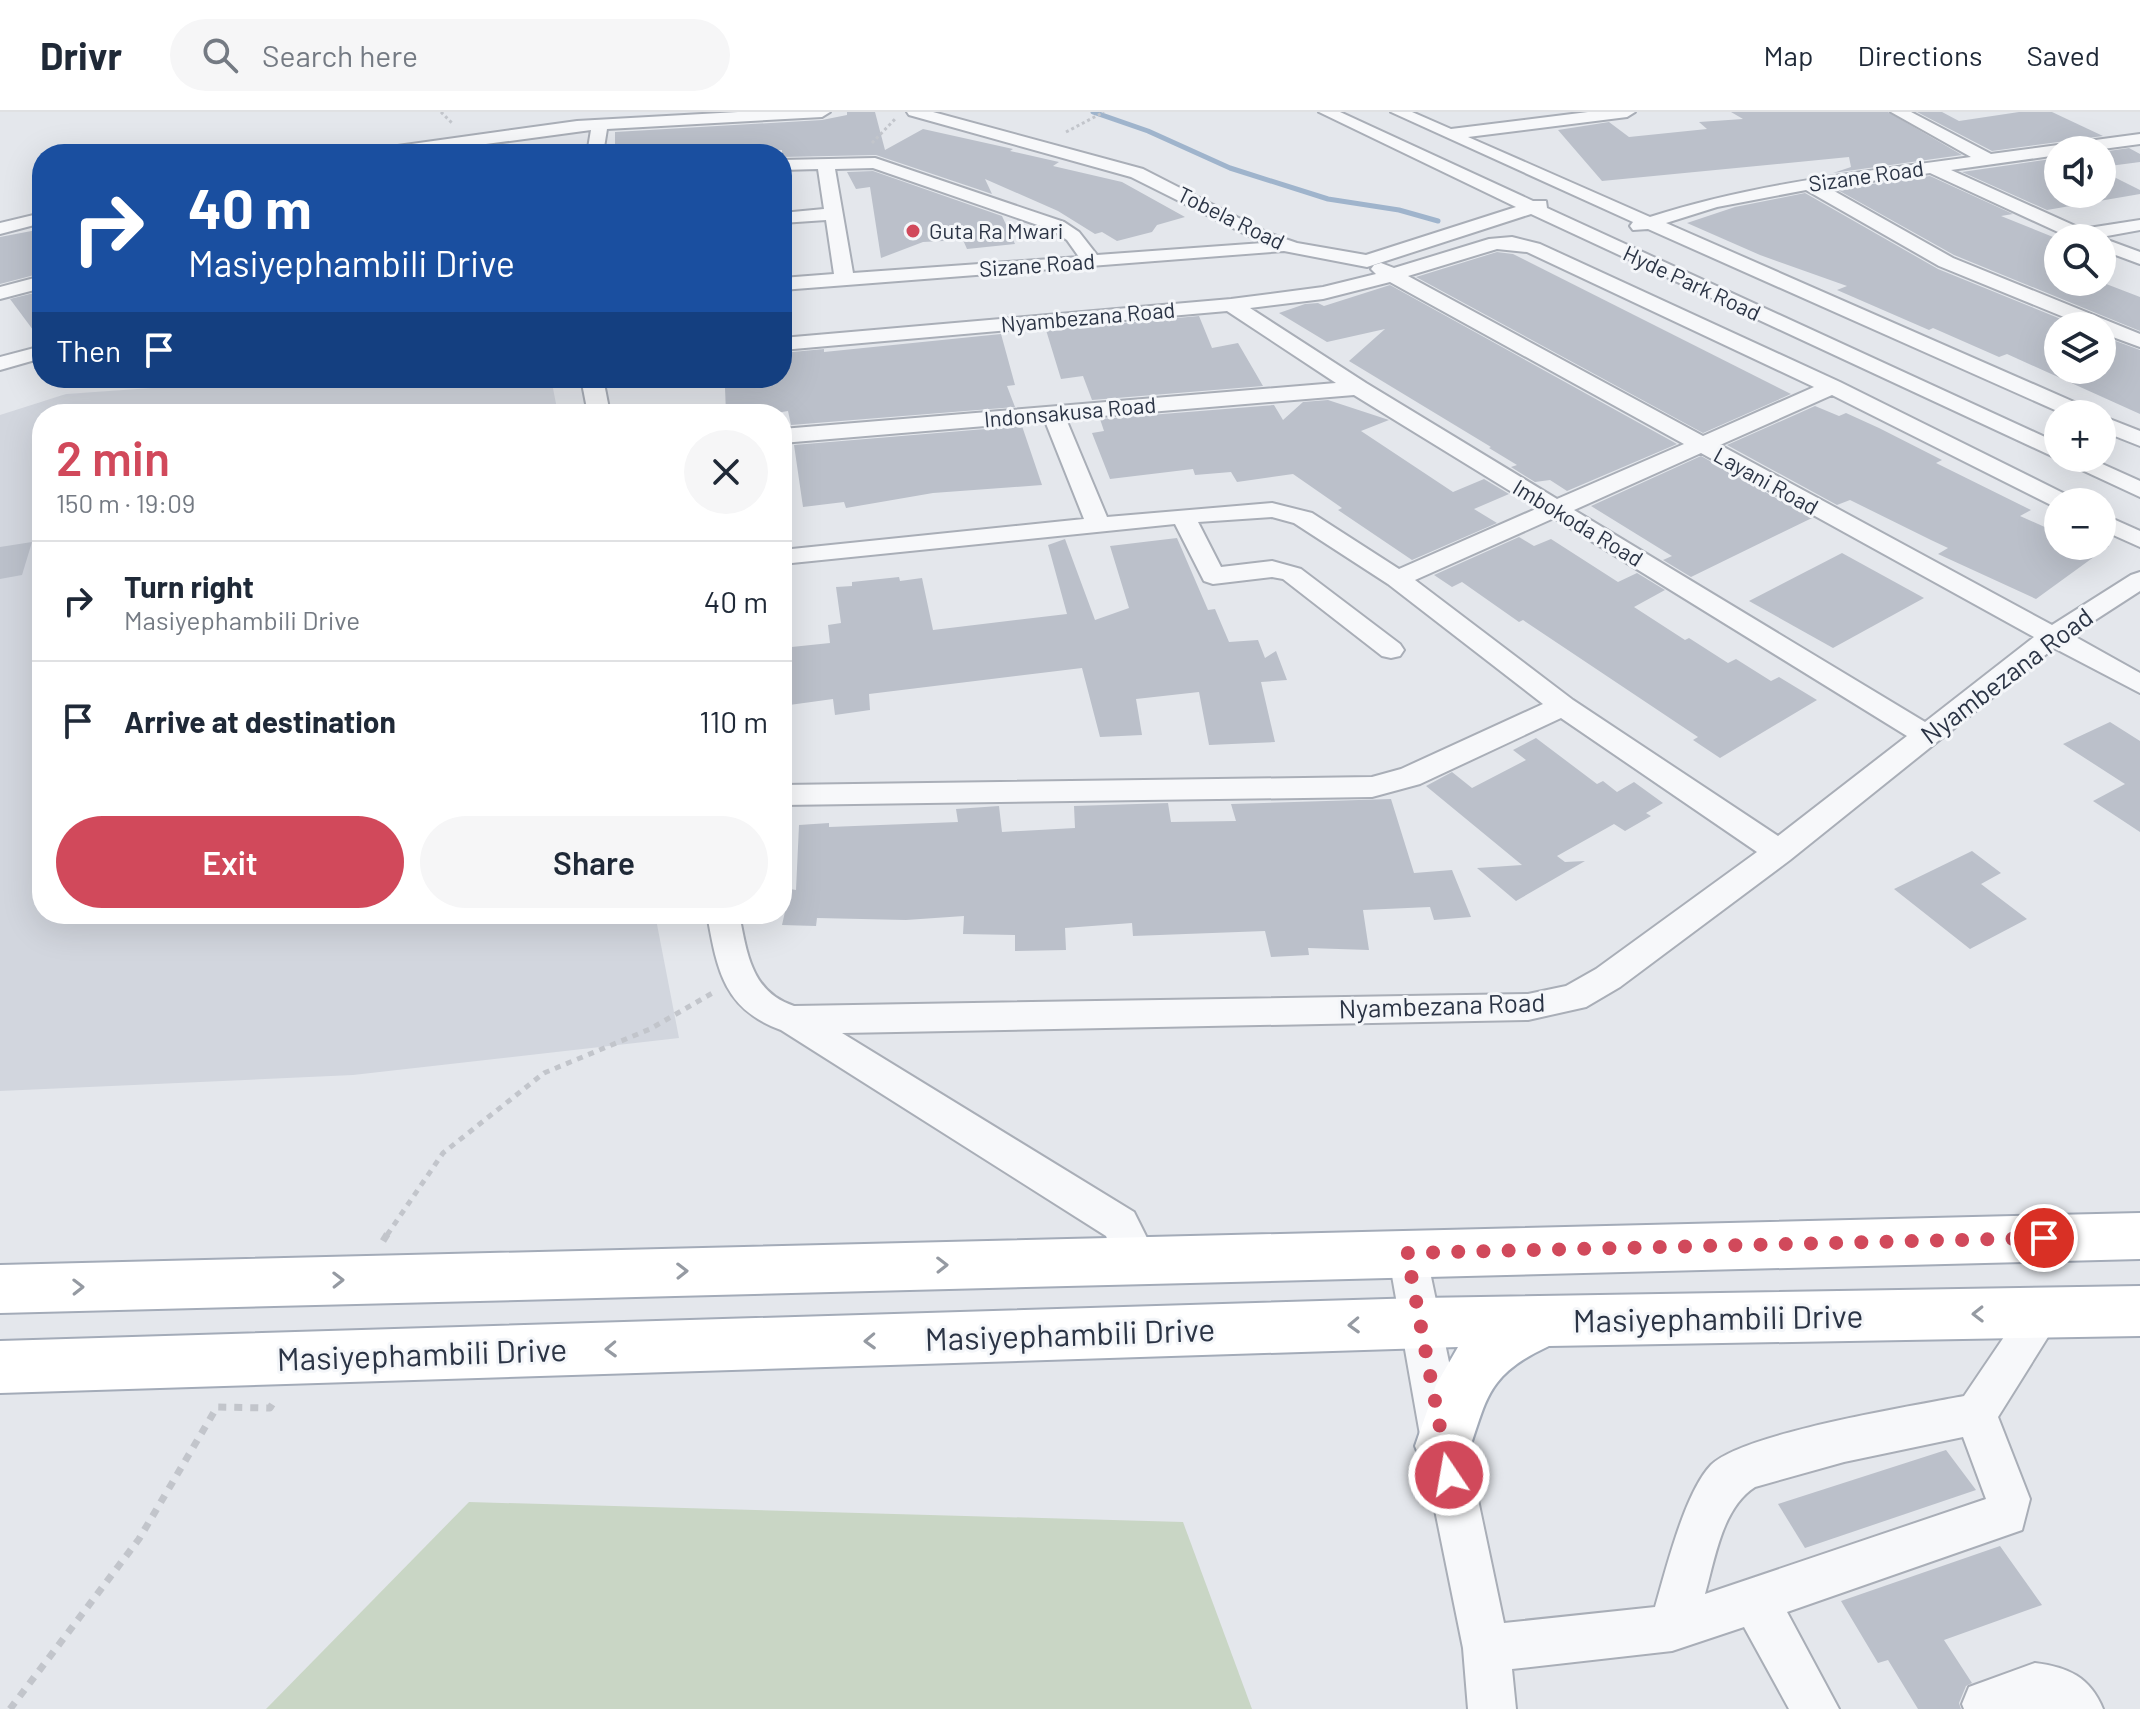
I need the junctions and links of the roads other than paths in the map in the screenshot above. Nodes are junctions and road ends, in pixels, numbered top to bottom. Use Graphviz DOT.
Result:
graph roads {
  1 [pos="822,112"];
  2 [pos="915,112"];
  3 [pos="1327,112"];
  4 [pos="1350,112"];
  5 [pos="1399,112"];
  6 [pos="1627,112"];
  7 [pos="1899,112"];
  8 [pos="600,124"];
  9 [pos="1449,134"];
  10 [pos="2140,139"];
  11 [pos="480,144"];
  12 [pos="597,144"];
  13 [pos="1986,158"];
  14 [pos="826,163"];
  15 [pos="792,165"];
  16 [pos="1931,167"];
  17 [pos="1809,184"];
  18 [pos="1539,205"];
  19 [pos="835,214"];
  20 [pos="792,217"];
  21 [pos="32,221"];
  22 [pos="1647,223"];
  23 [pos="2056,224"];
  24 [pos="2140,225"];
  25 [pos="0,229"];
  26 [pos="2116,230"];
  27 [pos="1606,237"];
  28 [pos="1293,248"];
  29 [pos="2116,249"];
  30 [pos="2140,258"];
  31 [pos="1092,261"];
  32 [pos="1367,261"];
  33 [pos="1392,276"];
  34 [pos="844,279"];
  35 [pos="792,283"];
  36 [pos="32,285"];
  37 [pos="0,293"];
  38 [pos="1231,305"];
  39 [pos="2140,341"];
  40 [pos="792,343"];
  41 [pos="32,355"];
  42 [pos="0,364"];
  43 [pos="1832,387"];
  44 [pos="1358,388"];
  45 [pos="2050,400"];
  46 [pos="1053,414"];
  47 [pos="2044,429"];
  48 [pos="2116,429"];
  49 [pos="792,435"];
  50 [pos="2140,439"];
  51 [pos="1699,444"];
  52 [pos="2044,445"];
  53 [pos="2116,461"];
  54 [pos="2101,472"];
  55 [pos="2140,472"];
  56 [pos="2140,490"];
  57 [pos="2044,493"];
  58 [pos="1555,509"];
  59 [pos="1183,516"];
  60 [pos="1098,525"];
  61 [pos="2116,528"];
  62 [pos="2140,540"];
  63 [pos="792,556"];
  64 [pos="1397,579"];
  65 [pos="2140,580"];
  66 [pos="2051,637"];
  67 [pos="1391,650"];
  68 [pos="2140,684"];
  69 [pos="1563,706"];
  70 [pos="1928,736"];
  71 [pos="792,795"];
  72 [pos="1779,852"];
  73 [pos="725,924"];
  74 [pos="793,1020"];
  75 [pos="2140,1236"];
  76 [pos="1407,1253"];
  77 [pos="1135,1260"];
  78 [pos="0,1289"];
  79 [pos="2140,1311"];
  80 [pos="2043,1313"];
  81 [pos="1546,1322"];
  82 [pos="1420,1323"];
  83 [pos="0,1367"];
  84 [pos="1976,1414"];
  85 [pos="1443,1446"];
  86 [pos="1755,1601"];
  87 [pos="1672,1628"];
  88 [pos="1486,1648"];
  89 [pos="1986,1704"];
  90 [pos="1492,1709"];
  91 [pos="1815,1709"];
  92 [pos="2079,1709"];
  1 -- 8 [label="street"];
  2 -- 28 [label="street, Tobela Road"];
  3 -- 18 [label="street, Hyde Park Road"];
  4 -- 18 [label="street, Hyde Park Road"];
  5 -- 9 [label="street"];
  6 -- 9 [label="street"];
  7 -- 13 [label="street"];
  8 -- 11 [label="street"];
  8 -- 12 [label="street"];
  9 -- 22 [label="street"];
  10 -- 13 [label="street, Sizane Road"];
  13 -- 16 [label="street, Sizane Road"];
  14 -- 15 [label="street"];
  14 -- 19 [label="street"];
  14 -- 31 [label="street"];
  16 -- 17 [label="street, Sizane Road"];
  16 -- 23 [label="street"];
  17 -- 22 [label="street, Sizane Road"];
  17 -- 39 [label="street"];
  18 -- 27 [label="street, Hyde Park Road"];
  18 -- 32 [label="street, Tobela Road"];
  19 -- 20 [label="street"];
  19 -- 34 [label="street"];
  21 -- 25 [label="street"];
  22 -- 27 [label="street, Sizane Road"];
  22 -- 45 [label="street"];
  24 -- 26 [label="street"];
  27 -- 47 [label="street, Hyde Park Road"];
  27 -- 52 [label="street, Hyde Park Road"];
  28 -- 31 [label="street, Sizane Road"];
  28 -- 32 [label="street, Tobela Road"];
  29 -- 30 [label="street"];
  31 -- 34 [label="street, Sizane Road"];
  32 -- 33 [label="street, Layani Road"];
  33 -- 38 [label="street, Nyambezana Road"];
  33 -- 43 [label="street"];
  33 -- 51 [label="street, Layani Road"];
  34 -- 35 [label="street, Sizane Road"];
  36 -- 37 [label="street"];
  38 -- 40 [label="street, Nyambezana Road"];
  38 -- 44 [label="street, Imbokoda Road"];
  41 -- 42 [label="street"];
  43 -- 51 [label="street"];
  43 -- 57 [label="street"];
  44 -- 46 [label="street, Indonsakusa Road"];
  44 -- 58 [label="street, Imbokoda Road"];
  46 -- 49 [label="street, Indonsakusa Road"];
  46 -- 60 [label="street"];
  48 -- 50 [label="street"];
  51 -- 58 [label="street"];
  51 -- 66 [label="street, Layani Road"];
  53 -- 55 [label="street"];
  54 -- 56 [label="street"];
  58 -- 64 [label="street"];
  58 -- 70 [label="street, Imbokoda Road"];
  59 -- 60 [label="street"];
  59 -- 64 [label="street"];
  59 -- 67 [label="street"];
  60 -- 63 [label="street"];
  61 -- 62 [label="street"];
  64 -- 69 [label="street"];
  65 -- 66 [label="street, Nyambezana Road"];
  66 -- 68 [label="street, Layani Road"];
  66 -- 70 [label="street, Nyambezana Road"];
  69 -- 71 [label="street"];
  69 -- 72 [label="street"];
  70 -- 72 [label="street, Nyambezana Road"];
  72 -- 74 [label="street, Nyambezana Road"];
  73 -- 74 [label="street, Nyambezana Road"];
  74 -- 77 [label="street"];
  75 -- 76 [label="main road"];
  76 -- 77 [label="main road"];
  76 -- 82 [label="street"];
  78 -- 77 [label="main road, one-way"];
  79 -- 80 [label="main road, Masiyephambili Drive"];
  80 -- 81 [label="main road, Masiyephambili Drive, one-way"];
  80 -- 84 [label="street"];
  81 -- 82 [label="main road, Masiyephambili Drive"];
  81 -- 85 [label="main road"];
  82 -- 83 [label="main road, Masiyephambili Drive, one-way"];
  82 -- 85 [label="street"];
  84 -- 86 [label="street"];
  84 -- 87 [label="street"];
  85 -- 88 [label="street"];
  86 -- 87 [label="street"];
  86 -- 91 [label="street"];
  87 -- 88 [label="street"];
  88 -- 90 [label="street"];
  89 -- 92 [label="street"];
}
